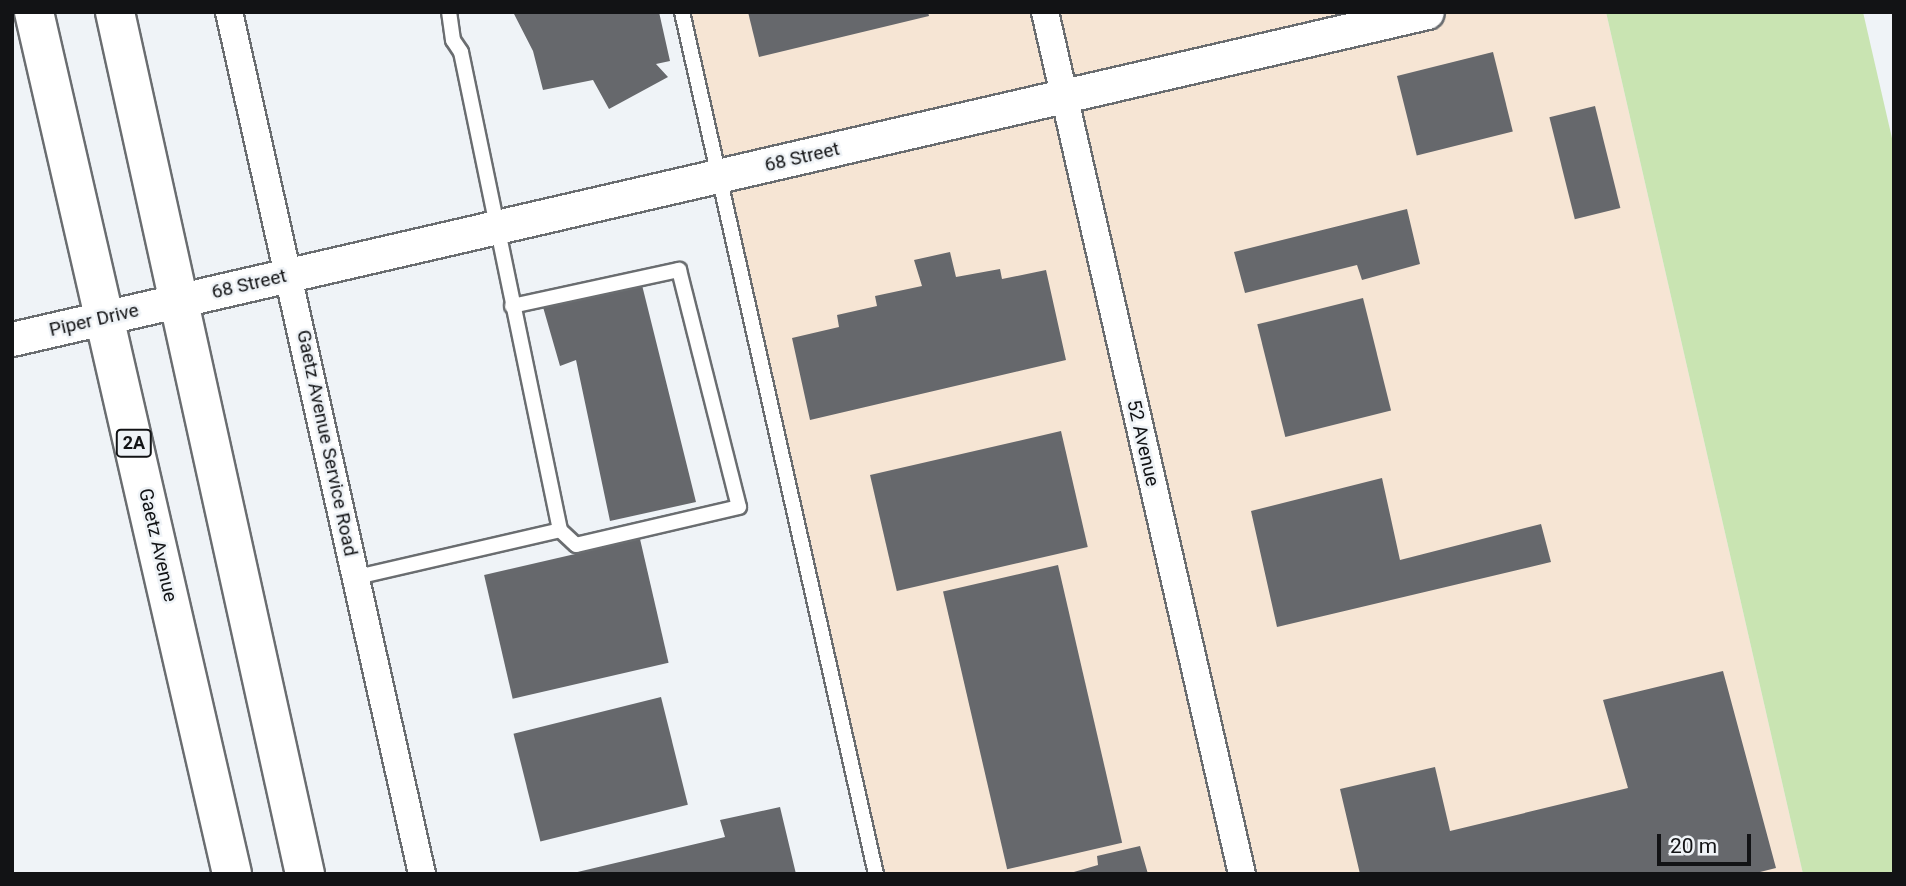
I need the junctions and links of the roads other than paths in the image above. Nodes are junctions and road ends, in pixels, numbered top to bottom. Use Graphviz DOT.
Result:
graph roads {
  1 [pos="34,12"];
  2 [pos="115,12"];
  3 [pos="229,12"];
  4 [pos="449,12"];
  5 [pos="682,12"];
  6 [pos="1045,12"];
  7 [pos="1427,12"];
  8 [pos="1064,96"];
  9 [pos="718,177"];
  10 [pos="496,226"];
  11 [pos="290,274"];
  12 [pos="176,301"];
  13 [pos="512,306"];
  14 [pos="106,317"];
  15 [pos="12,339"];
  16 [pos="560,530"];
  17 [pos="357,577"];
  18 [pos="232,874"];
  19 [pos="305,874"];
  20 [pos="422,874"];
  21 [pos="876,874"];
  22 [pos="1242,874"];
  1 -- 14 [label="main road, Gaetz Avenue / 2A"];
  2 -- 12 [label="main road"];
  3 -- 11 [label="street, Gaetz Avenue Service Road"];
  4 -- 10 [label="lane"];
  5 -- 9 [label="lane"];
  6 -- 8 [label="street, 52 Avenue"];
  7 -- 8 [label="street, 68 Street"];
  8 -- 9 [label="street, 68 Street"];
  8 -- 22 [label="street, 52 Avenue"];
  9 -- 10 [label="street, 68 Street"];
  9 -- 21 [label="lane"];
  10 -- 11 [label="street, 68 Street"];
  10 -- 13 [label="lane"];
  11 -- 12 [label="street, 68 Street"];
  11 -- 17 [label="street, Gaetz Avenue Service Road"];
  12 -- 14 [label="street, Piper Drive"];
  12 -- 19 [label="main road"];
  13 -- 16 [label="lane"];
  13 -- 16 [label="lane"];
  14 -- 15 [label="street, Piper Drive"];
  14 -- 18 [label="main road, Gaetz Avenue / 2A"];
  16 -- 17 [label="lane"];
  17 -- 20 [label="street, Gaetz Avenue Service Road"];
}
